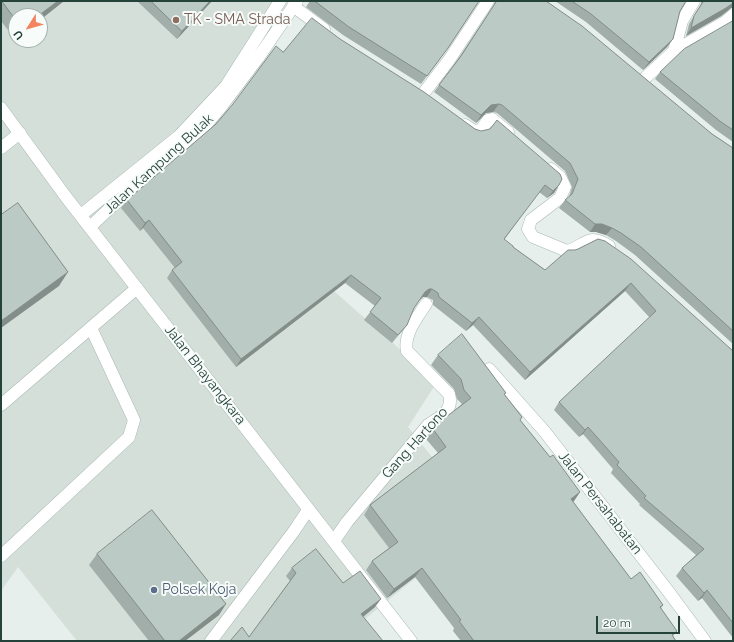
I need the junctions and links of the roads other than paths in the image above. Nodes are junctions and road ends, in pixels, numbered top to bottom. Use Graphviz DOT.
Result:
graph roads {
  1 [pos="280,1"];
  2 [pos="488,1"];
  3 [pos="694,1"];
  4 [pos="295,3"];
  5 [pos="733,15"];
  6 [pos="333,36"];
  7 [pos="674,51"];
  8 [pos="632,71"];
  9 [pos="424,95"];
  10 [pos="1,108"];
  11 [pos="456,118"];
  12 [pos="20,133"];
  13 [pos="515,138"];
  14 [pos="1,148"];
  15 [pos="543,162"];
  16 [pos="81,215"];
  17 [pos="90,227"];
  18 [pos="618,252"];
  19 [pos="137,288"];
  20 [pos="426,304"];
  21 [pos="91,328"];
  22 [pos="489,369"];
  23 [pos="1,405"];
  24 [pos="308,510"];
  25 [pos="334,541"];
  26 [pos="1,556"];
  27 [pos="211,641"];
  28 [pos="411,641"];
  29 [pos="705,641"];
  1 -- 16 [label="street"];
  2 -- 9 [label="street"];
  3 -- 7 [label="street"];
  4 -- 6 [label="street"];
  4 -- 17 [label="street, Jalan Kampung Bulak"];
  5 -- 7 [label="street"];
  7 -- 8 [label="street"];
  10 -- 12 [label="street, Jalan Bhayangkara"];
  11 -- 13 [label="street"];
  12 -- 14 [label="street"];
  12 -- 16 [label="street, Jalan Bhayangkara"];
  15 -- 18 [label="street"];
  16 -- 17 [label="street, Jalan Bhayangkara"];
  17 -- 19 [label="street, Jalan Bhayangkara"];
  19 -- 21 [label="street"];
  19 -- 24 [label="street, Jalan Bhayangkara"];
  20 -- 25 [label="street, Gang Hartono"];
  21 -- 23 [label="street"];
  21 -- 26 [label="street"];
  22 -- 29 [label="street, Jalan Persahabatan"];
  24 -- 25 [label="street, Jalan Bhayangkara"];
  24 -- 27 [label="street"];
  25 -- 28 [label="street, Jalan Bhayangkara"];
}
